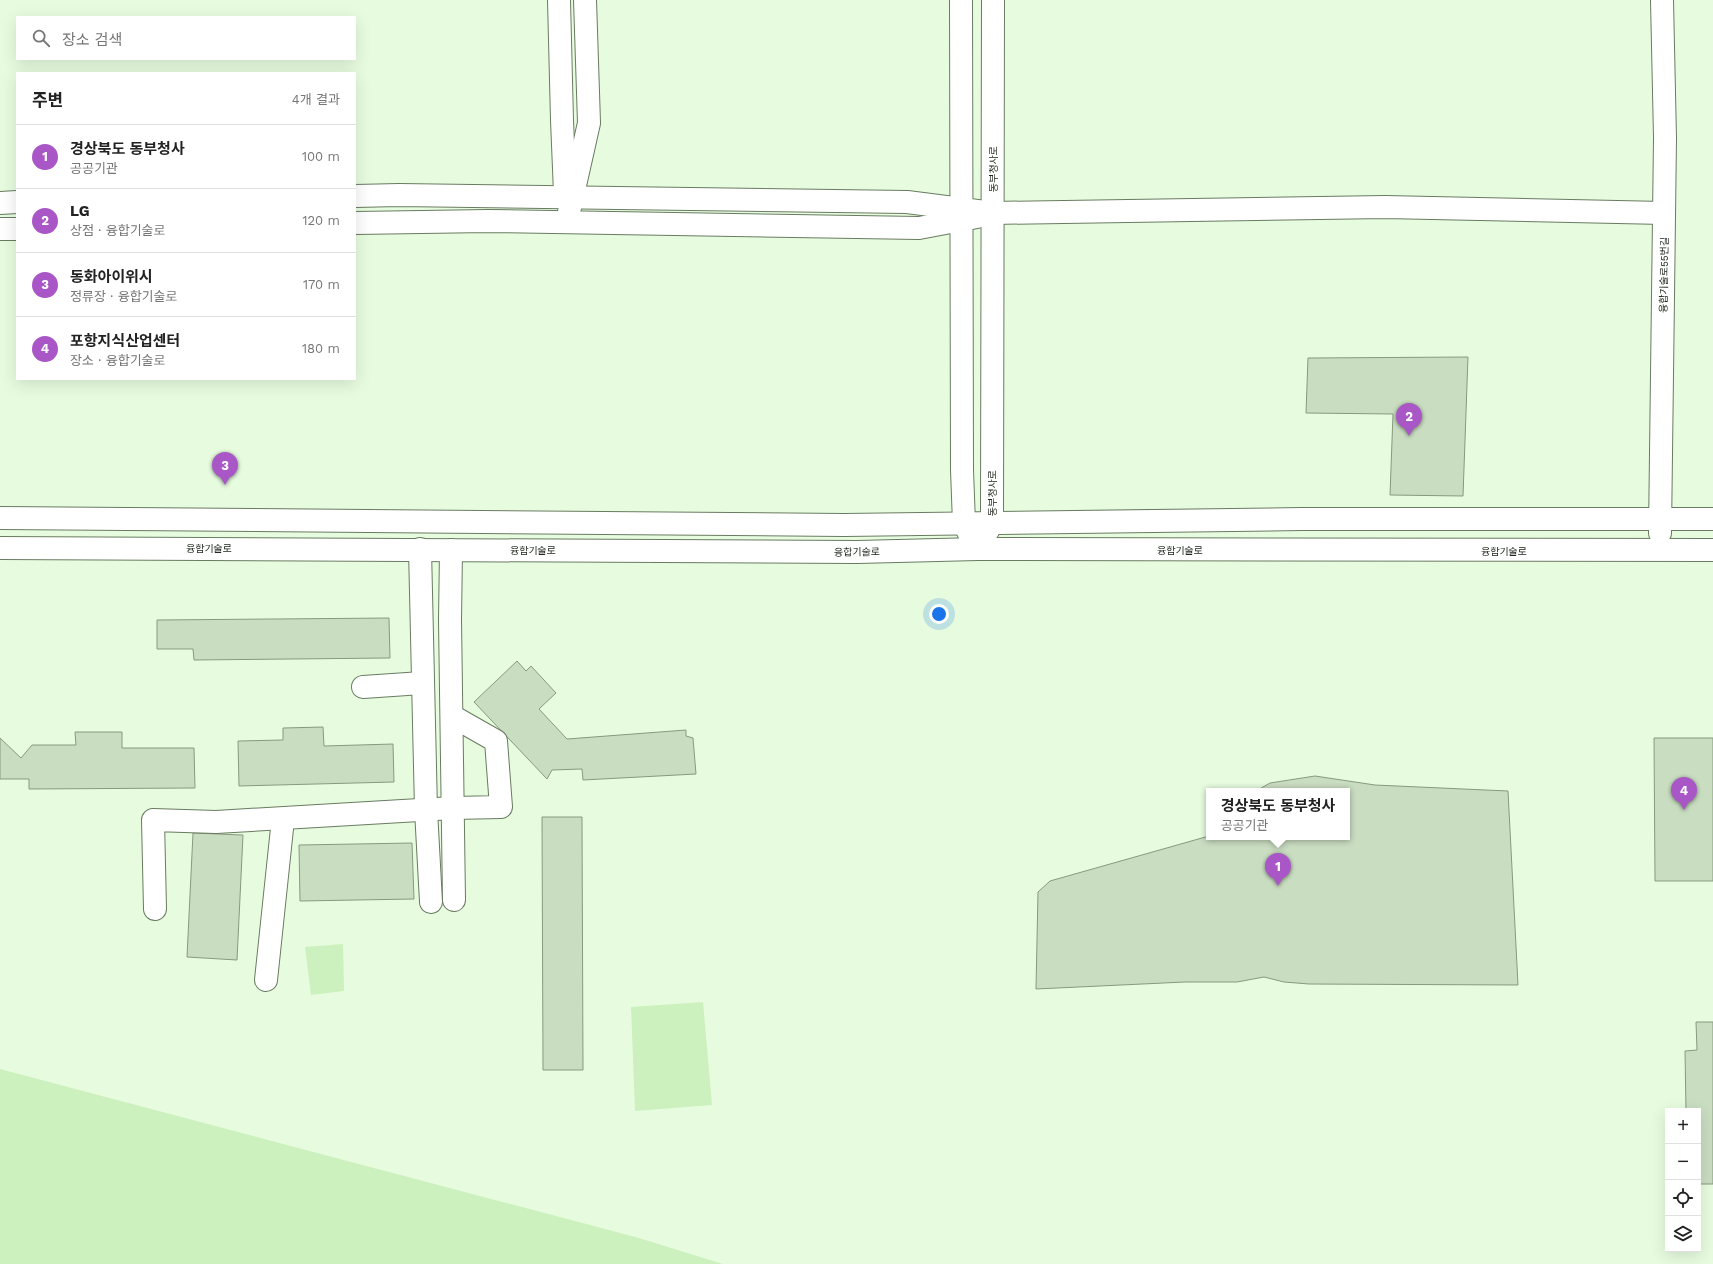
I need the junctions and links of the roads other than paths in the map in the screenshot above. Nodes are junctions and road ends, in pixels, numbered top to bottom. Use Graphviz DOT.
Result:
graph roads {
  1 [pos="559,0"];
  2 [pos="585,0"];
  3 [pos="961,0"];
  4 [pos="993,0"];
  5 [pos="1662,0"];
  6 [pos="356,196"];
  7 [pos="569,197"];
  8 [pos="16,202"];
  9 [pos="0,203"];
  10 [pos="1664,213"];
  11 [pos="993,214"];
  12 [pos="962,215"];
  13 [pos="356,223"];
  14 [pos="567,223"];
  15 [pos="16,228"];
  16 [pos="0,229"];
  17 [pos="0,518"];
  18 [pos="1660,519"];
  19 [pos="1713,519"];
  20 [pos="964,523"];
  21 [pos="992,523"];
  22 [pos="0,548"];
  23 [pos="420,549"];
  24 [pos="978,549"];
  25 [pos="451,550"];
  26 [pos="1713,550"];
  27 [pos="1660,551"];
  28 [pos="422,683"];
  29 [pos="363,687"];
  30 [pos="452,716"];
  31 [pos="453,808"];
  32 [pos="426,810"];
  33 [pos="283,819"];
  34 [pos="454,900"];
  35 [pos="431,902"];
  36 [pos="155,909"];
  37 [pos="266,980"];
  1 -- 7 [label="street"];
  2 -- 7 [label="street"];
  3 -- 12 [label="street"];
  4 -- 11 [label="street, 동부청사로"];
  5 -- 10 [label="street, 융합기술로55번길"];
  6 -- 7 [label="street"];
  7 -- 12 [label="street"];
  7 -- 14 [label="street"];
  8 -- 9 [label="street"];
  10 -- 11 [label="street"];
  10 -- 18 [label="street, 융합기술로55번길"];
  11 -- 12 [label="street"];
  11 -- 21 [label="street, 동부청사로"];
  12 -- 14 [label="street"];
  12 -- 20 [label="street"];
  13 -- 14 [label="street"];
  15 -- 16 [label="street"];
  17 -- 20 [label="street"];
  18 -- 19 [label="street"];
  18 -- 21 [label="street"];
  18 -- 27 [label="street, 융합기술로55번길"];
  20 -- 21 [label="street"];
  20 -- 24 [label="street"];
  21 -- 24 [label="street, 동부청사로"];
  22 -- 23 [label="street, 융합기술로"];
  23 -- 25 [label="street, 융합기술로"];
  23 -- 28 [label="street"];
  24 -- 25 [label="street, 융합기술로"];
  24 -- 27 [label="street, 융합기술로"];
  25 -- 30 [label="street"];
  26 -- 27 [label="street, 융합기술로"];
  28 -- 29 [label="street"];
  28 -- 32 [label="street"];
  30 -- 31 [label="street"];
  30 -- 31 [label="street"];
  31 -- 32 [label="street"];
  31 -- 34 [label="street"];
  32 -- 33 [label="street"];
  32 -- 35 [label="street"];
  33 -- 36 [label="street"];
  33 -- 37 [label="street"];
}
